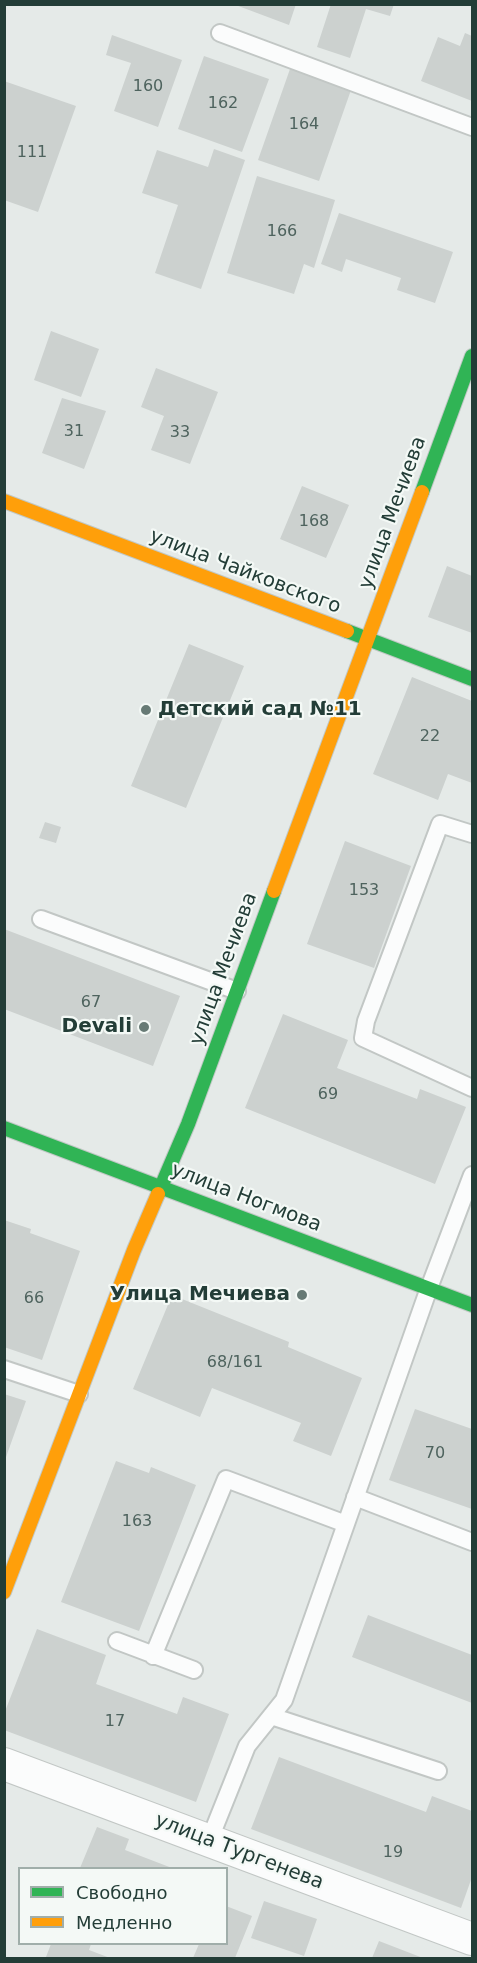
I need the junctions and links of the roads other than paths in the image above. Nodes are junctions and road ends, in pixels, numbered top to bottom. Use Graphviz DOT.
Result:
graph roads {
  1 [pos="220,33"];
  2 [pos="472,127"];
  3 [pos="472,356"];
  4 [pos="4,501"];
  5 [pos="367,639"];
  6 [pos="472,679"];
  7 [pos="472,834"];
  8 [pos="41,919"];
  9 [pos="237,991"];
  10 [pos="472,1088"];
  11 [pos="4,1128"];
  12 [pos="472,1175"];
  13 [pos="161,1187"];
  14 [pos="429,1288"];
  15 [pos="472,1305"];
  16 [pos="4,1369"];
  17 [pos="80,1394"];
  18 [pos="356,1497"];
  19 [pos="346,1524"];
  20 [pos="472,1542"];
  21 [pos="4,1592"];
  22 [pos="117,1641"];
  23 [pos="153,1656"];
  24 [pos="194,1670"];
  25 [pos="271,1716"];
  26 [pos="4,1764"];
  27 [pos="438,1771"];
  28 [pos="209,1841"];
  29 [pos="471,1935"];
  1 -- 2 [label="lane"];
  3 -- 5 [label="street, улица Мечиева"];
  4 -- 5 [label="street, улица Чайковского"];
  5 -- 6 [label="street, улица Чайковского"];
  5 -- 9 [label="street, улица Мечиева"];
  7 -- 10 [label="lane"];
  8 -- 9 [label="lane"];
  9 -- 13 [label="street, улица Мечиева"];
  11 -- 13 [label="street, улица Ногмова"];
  12 -- 14 [label="lane"];
  13 -- 14 [label="street, улица Ногмова"];
  13 -- 17 [label="street, улица Мечиева"];
  14 -- 15 [label="street, улица Ногмова"];
  14 -- 18 [label="lane"];
  16 -- 17 [label="lane"];
  17 -- 21 [label="street, улица Мечиева"];
  18 -- 19 [label="lane"];
  18 -- 20 [label="lane"];
  19 -- 23 [label="lane"];
  19 -- 25 [label="lane"];
  22 -- 23 [label="lane"];
  23 -- 24 [label="lane"];
  25 -- 27 [label="lane"];
  25 -- 28 [label="lane"];
  26 -- 28 [label="street, улица Тургенева"];
  28 -- 29 [label="street, улица Тургенева"];
}
